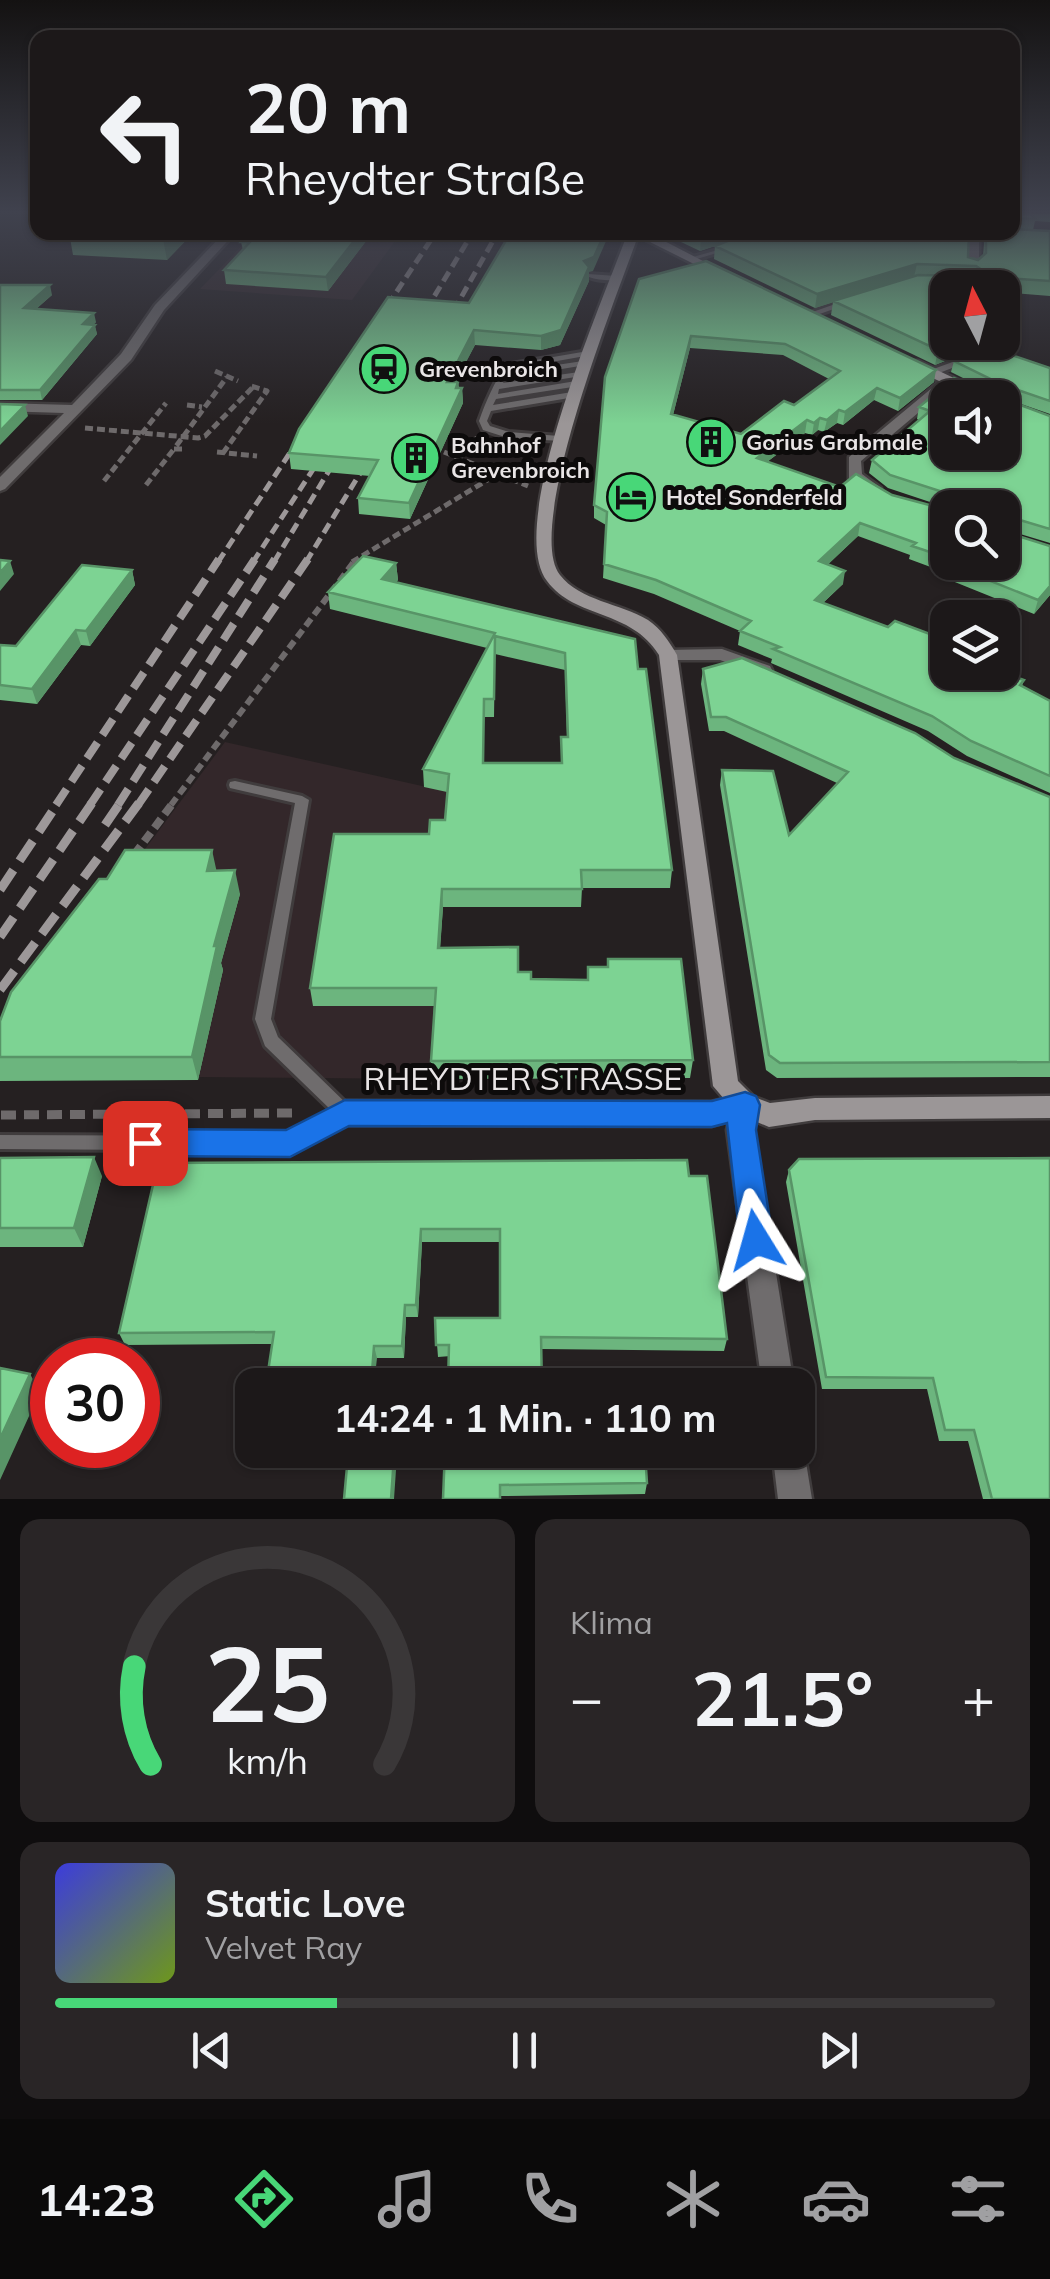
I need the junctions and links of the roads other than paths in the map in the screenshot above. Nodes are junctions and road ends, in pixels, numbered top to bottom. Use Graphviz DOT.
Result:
graph roads {
  1 [pos="182,284"];
  2 [pos="614,284"];
  3 [pos="861,298"];
  4 [pos="791,306"];
  5 [pos="808,315"];
  6 [pos="826,323"];
  7 [pos="896,356"];
  8 [pos="962,360"];
  9 [pos="582,368"];
  10 [pos="931,372"];
  11 [pos="947,380"];
  12 [pos="494,392"];
  13 [pos="930,397"];
  14 [pos="0,407"];
  15 [pos="488,409"];
  16 [pos="74,410"];
  17 [pos="560,438"];
  18 [pos="0,486"];
  19 [pos="888,496"];
  20 [pos="668,656"];
  21 [pos="773,675"];
  22 [pos="236,785"];
  23 [pos="745,1105"];
  24 [pos="1050,1107"];
  25 [pos="345,1113"];
  26 [pos="0,1142"];
  27 [pos="775,1368"];
  28 [pos="791,1468"];
  29 [pos="795,1499"];
  1 -- 16 [label="street"];
  2 -- 9 [label="street"];
  3 -- 5 [label="lane"];
  4 -- 5 [label="street"];
  5 -- 6 [label="street"];
  7 -- 10 [label="street"];
  8 -- 10 [label="lane"];
  9 -- 12 [label="lane"];
  9 -- 12 [label="lane"];
  9 -- 15 [label="lane"];
  9 -- 17 [label="street"];
  10 -- 11 [label="street"];
  12 -- 15 [label="lane"];
  13 -- 19 [label="street"];
  14 -- 16 [label="street"];
  15 -- 17 [label="lane"];
  16 -- 18 [label="street"];
  17 -- 20 [label="street"];
  20 -- 21 [label="street"];
  20 -- 23 [label="street"];
  22 -- 25 [label="lane"];
  23 -- 24 [label="street, RHEYDTER STRASSE"];
  23 -- 25 [label="street, RHEYDTER STRASSE"];
  23 -- 27 [label="street"];
  25 -- 26 [label="lane, RHEYDTER STRASSE"];
  28 -- 29 [label="street"];
}
